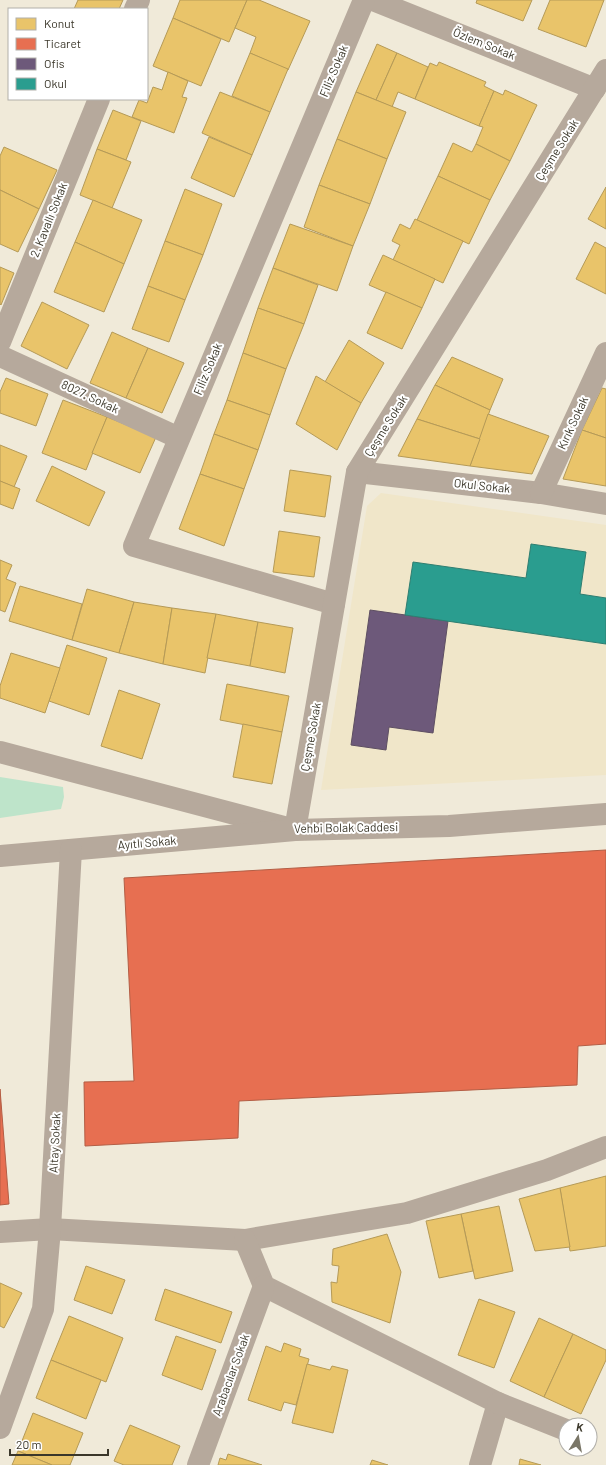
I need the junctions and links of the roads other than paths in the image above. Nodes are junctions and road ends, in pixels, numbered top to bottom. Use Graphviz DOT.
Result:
graph roads {
  1 [pos="364,0"];
  2 [pos="373,0"];
  3 [pos="606,70"];
  4 [pos="595,89"];
  5 [pos="99,100"];
  6 [pos="0,342"];
  7 [pos="606,353"];
  8 [pos="0,356"];
  9 [pos="180,438"];
  10 [pos="358,472"];
  11 [pos="541,493"];
  12 [pos="606,504"];
  13 [pos="334,604"];
  14 [pos="0,752"];
  15 [pos="606,814"];
  16 [pos="295,830"];
  17 [pos="72,850"];
  18 [pos="0,856"];
  19 [pos="606,1147"];
  20 [pos="50,1229"];
  21 [pos="0,1232"];
  22 [pos="245,1240"];
  23 [pos="264,1286"];
  24 [pos="498,1403"];
  25 [pos="558,1427"];
  26 [pos="0,1428"];
  27 [pos="198,1465"];
  28 [pos="480,1465"];
  1 -- 9 [label="street, Filiz Sokak"];
  2 -- 4 [label="street, Özlem Sokak"];
  3 -- 4 [label="street, Çeşme Sokak"];
  4 -- 10 [label="street, Çeşme Sokak"];
  5 -- 6 [label="street, 2. Kavallı Sokak"];
  7 -- 11 [label="street, Kırık Sokak"];
  8 -- 9 [label="street, 8027. Sokak"];
  9 -- 13 [label="street, Filiz Sokak"];
  10 -- 11 [label="street, Okul Sokak"];
  10 -- 13 [label="street, Çeşme Sokak"];
  11 -- 12 [label="street, Okul Sokak"];
  13 -- 16 [label="street, Çeşme Sokak"];
  14 -- 16 [label="street, Vehbi Bolak Caddesi"];
  15 -- 16 [label="street, Vehbi Bolak Caddesi"];
  16 -- 17 [label="street, Ayıtlı Sokak"];
  17 -- 18 [label="street, Ayıtlı Sokak"];
  17 -- 20 [label="street, Altay Sokak"];
  19 -- 22 [label="street"];
  20 -- 21 [label="street"];
  20 -- 22 [label="street"];
  20 -- 26 [label="street, Altay Sokak"];
  22 -- 23 [label="street"];
  23 -- 24 [label="street"];
  23 -- 27 [label="street, Arabacılar Sokak"];
  24 -- 25 [label="street"];
  24 -- 28 [label="street"];
}
